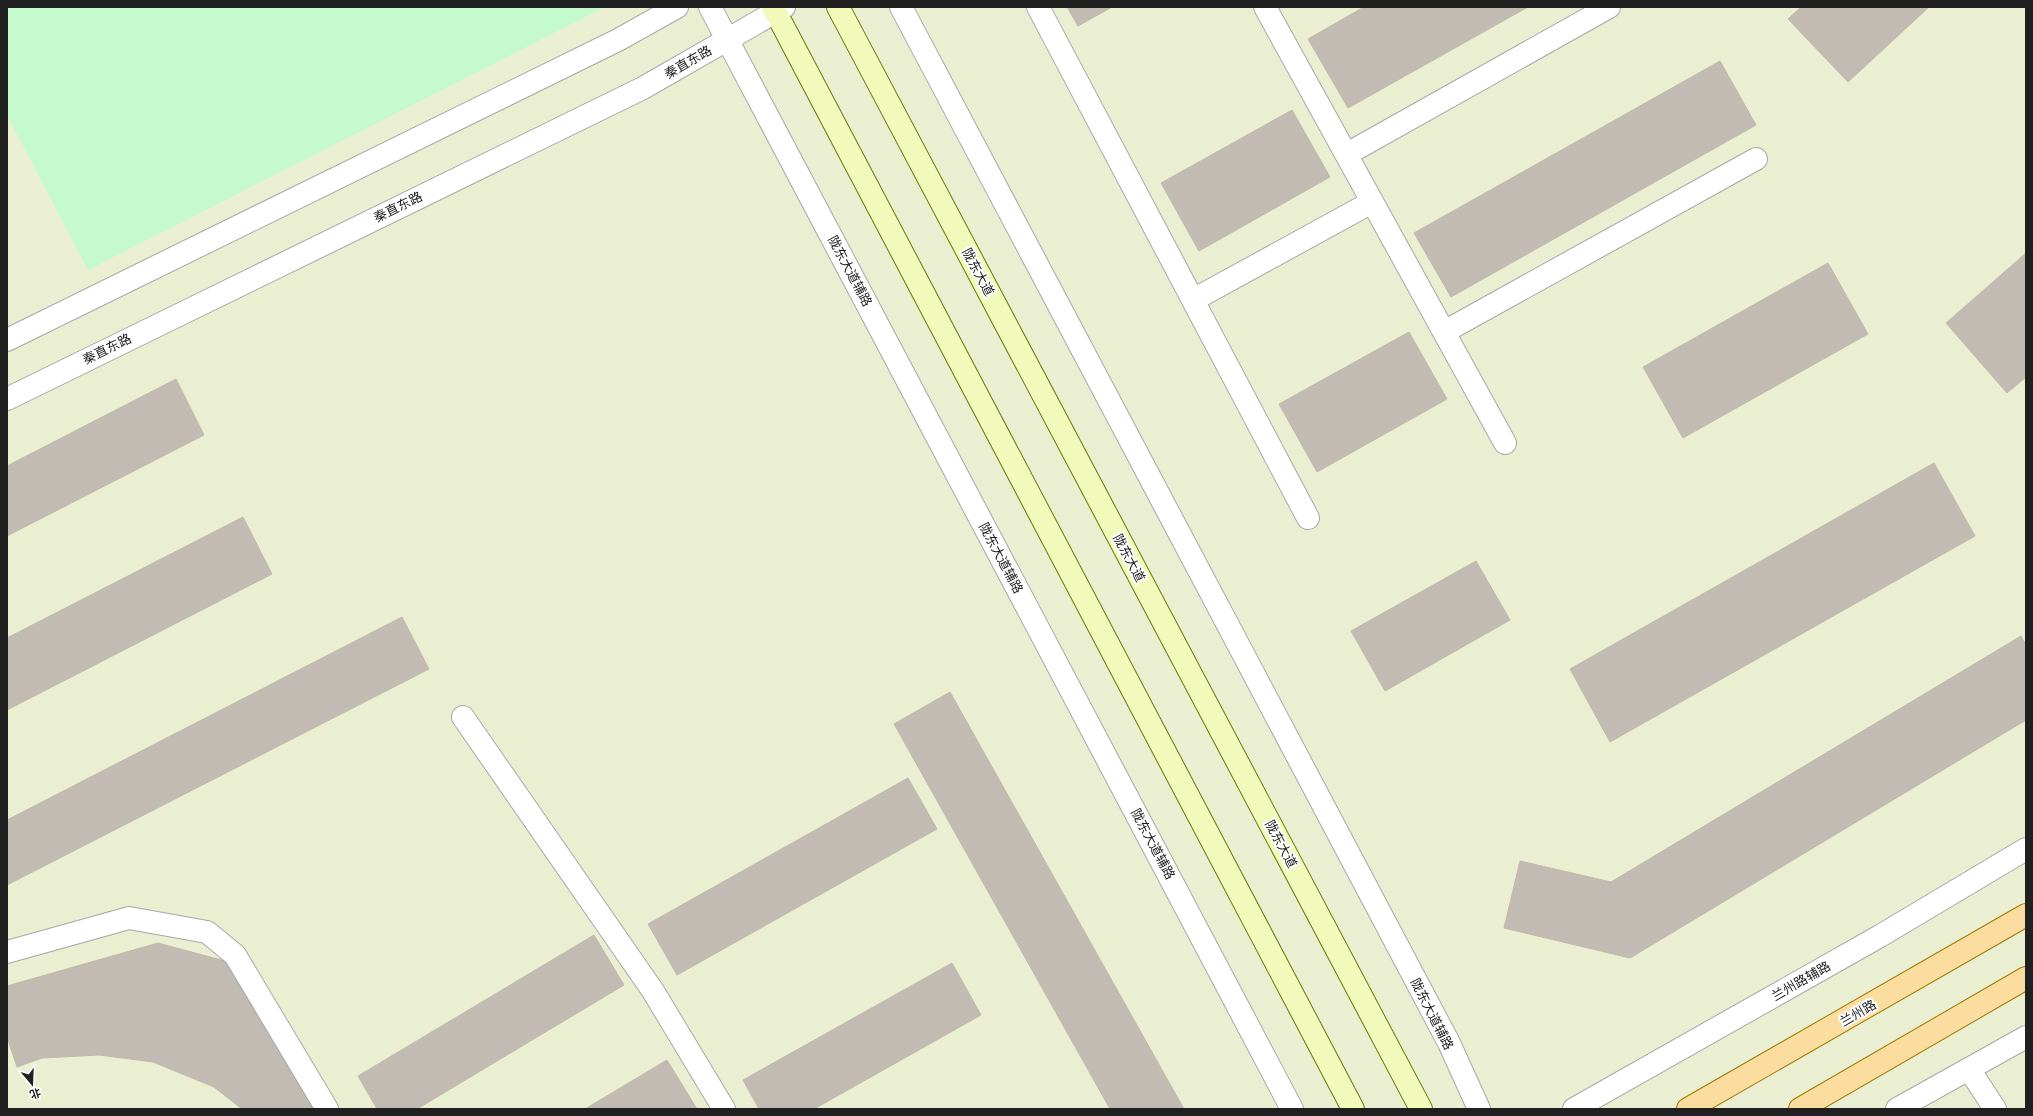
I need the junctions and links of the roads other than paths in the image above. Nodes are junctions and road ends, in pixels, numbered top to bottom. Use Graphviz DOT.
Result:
graph roads {
  1 [pos="677,7"];
  2 [pos="710,7"];
  3 [pos="838,7"];
  4 [pos="901,7"];
  5 [pos="1038,7"];
  6 [pos="1265,7"];
  7 [pos="1609,7"];
  8 [pos="778,9"];
  9 [pos="727,40"];
  10 [pos="1346,154"];
  11 [pos="1756,159"];
  12 [pos="1372,202"];
  13 [pos="1193,300"];
  14 [pos="1444,332"];
  15 [pos="7,340"];
  16 [pos="7,399"];
  17 [pos="1505,443"];
  18 [pos="1308,518"];
  19 [pos="463,717"];
  20 [pos="2026,849"];
  21 [pos="2026,916"];
  22 [pos="7,952"];
  23 [pos="2026,978"];
  24 [pos="2026,1037"];
  25 [pos="1970,1068"];
  26 [pos="327,1109"];
  27 [pos="724,1109"];
  28 [pos="1292,1109"];
  29 [pos="1353,1109"];
  30 [pos="1421,1109"];
  31 [pos="1479,1109"];
  32 [pos="1574,1109"];
  33 [pos="1688,1109"];
  34 [pos="1800,1109"];
  35 [pos="1898,1109"];
  36 [pos="1995,1109"];
  1 -- 15 [label="street"];
  2 -- 9 [label="street, 陇东大道辅路"];
  3 -- 30 [label="main road, 陇东大道"];
  4 -- 31 [label="street, 陇东大道辅路"];
  5 -- 13 [label="street"];
  6 -- 10 [label="street"];
  7 -- 10 [label="street"];
  8 -- 9 [label="street, 秦直东路"];
  8 -- 29 [label="main road"];
  9 -- 16 [label="street, 秦直东路"];
  9 -- 28 [label="street, 陇东大道辅路"];
  10 -- 12 [label="street"];
  11 -- 14 [label="street"];
  12 -- 13 [label="street"];
  12 -- 14 [label="street"];
  13 -- 18 [label="street"];
  14 -- 17 [label="street"];
  19 -- 27 [label="street"];
  20 -- 32 [label="street, 兰州路辅路"];
  21 -- 33 [label="main road, 兰州路"];
  22 -- 26 [label="street"];
  23 -- 34 [label="main road"];
  24 -- 25 [label="street"];
  25 -- 35 [label="street"];
  25 -- 36 [label="street"];
}
